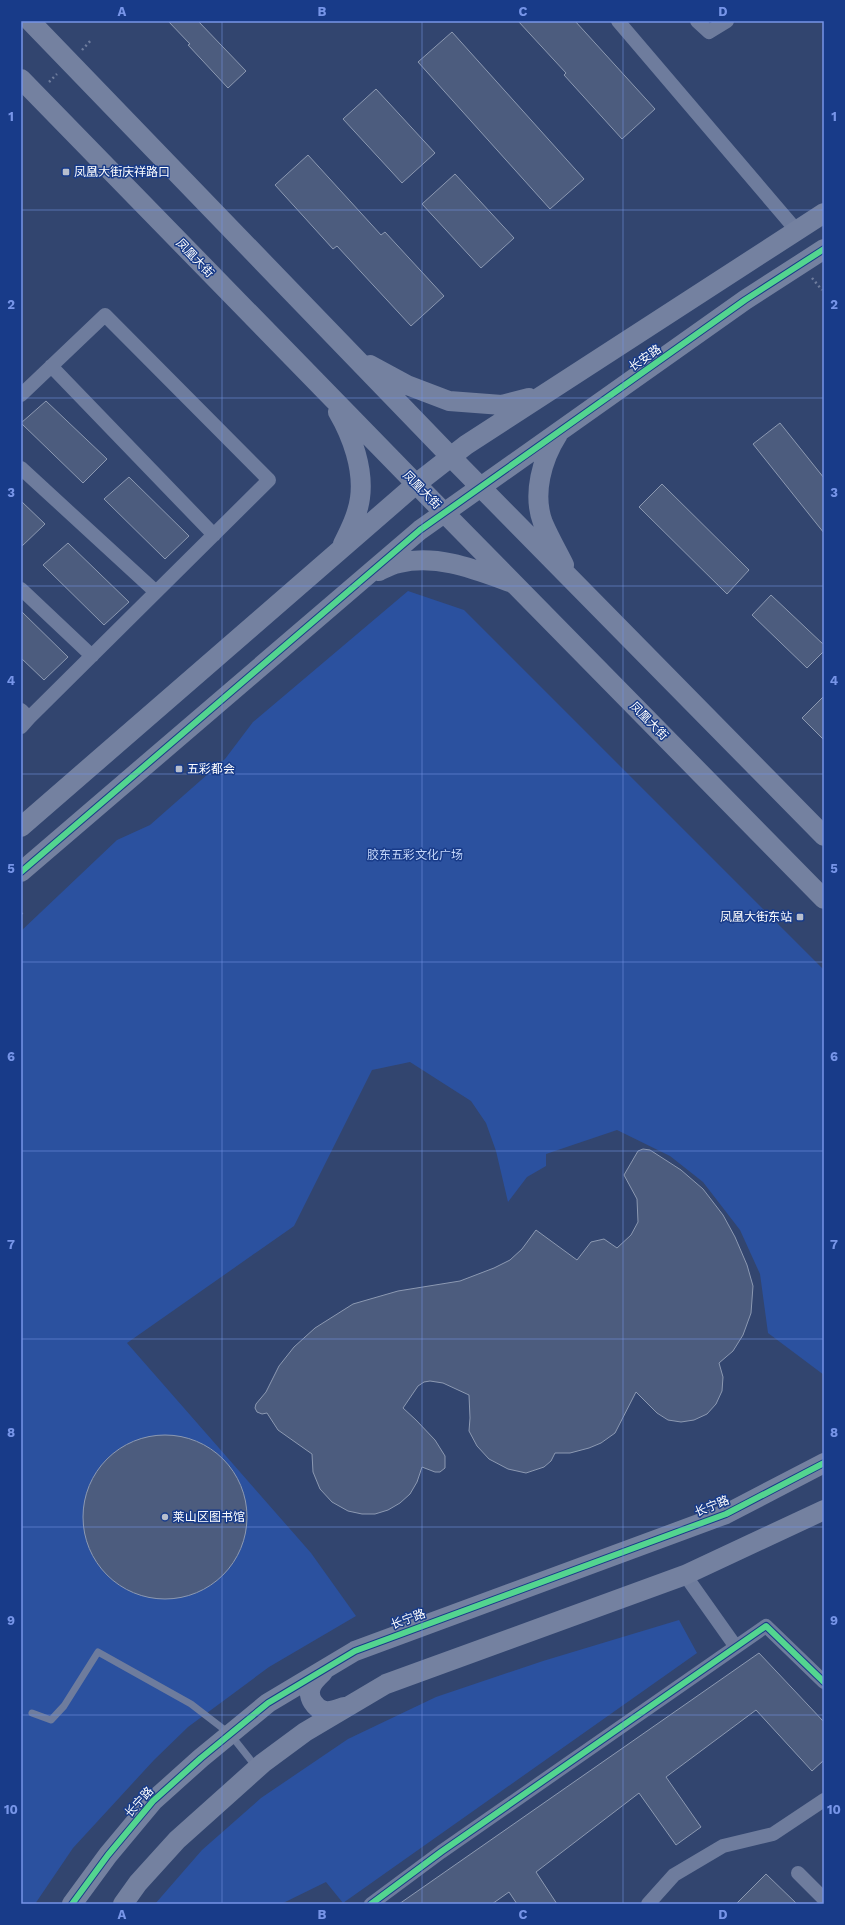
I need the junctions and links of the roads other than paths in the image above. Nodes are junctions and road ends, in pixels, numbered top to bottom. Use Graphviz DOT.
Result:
graph roads {
  1 [pos="30,21"];
  2 [pos="618,21"];
  3 [pos="697,21"];
  4 [pos="727,21"];
  5 [pos="21,79"];
  6 [pos="824,213"];
  7 [pos="796,231"];
  8 [pos="824,250"];
  9 [pos="352,354"];
  10 [pos="51,366"];
  11 [pos="327,393"];
  12 [pos="21,395"];
  13 [pos="543,395"];
  14 [pos="560,431"];
  15 [pos="450,457"];
  16 [pos="21,468"];
  17 [pos="416,484"];
  18 [pos="480,488"];
  19 [pos="445,513"];
  20 [pos="214,535"];
  21 [pos="339,551"];
  22 [pos="364,578"];
  23 [pos="572,581"];
  24 [pos="515,584"];
  25 [pos="21,589"];
  26 [pos="156,592"];
  27 [pos="92,656"];
  28 [pos="24,718"];
  29 [pos="21,827"];
  30 [pos="822,831"];
  31 [pos="21,872"];
  32 [pos="824,899"];
  33 [pos="824,1464"];
  34 [pos="824,1510"];
  35 [pos="685,1575"];
  36 [pos="736,1647"];
  37 [pos="325,1669"];
  38 [pos="824,1682"];
  39 [pos="354,1704"];
  40 [pos="32,1712"];
  41 [pos="230,1734"];
  42 [pos="257,1768"];
  43 [pos="824,1800"];
  44 [pos="798,1873"];
  45 [pos="824,1899"];
  46 [pos="72,1904"];
  47 [pos="123,1904"];
  48 [pos="371,1904"];
  49 [pos="648,1904"];
  1 -- 9 [label="street"];
  2 -- 7 [label="street"];
  3 -- 4 [label="street"];
  5 -- 11 [label="street, 凤凰大街"];
  6 -- 7 [label="street, 长安路"];
  7 -- 13 [label="street, 长安路"];
  8 -- 14 [label="street, 长安路"];
  9 -- 13 [label="street"];
  9 -- 15 [label="street"];
  10 -- 12 [label="street"];
  10 -- 20 [label="street"];
  10 -- 20 [label="street"];
  11 -- 17 [label="street, 凤凰大街"];
  11 -- 21 [label="street"];
  13 -- 15 [label="street, 长安路"];
  14 -- 18 [label="street, 长安路"];
  14 -- 23 [label="street"];
  15 -- 17 [label="street, 长安路"];
  15 -- 18 [label="street"];
  16 -- 26 [label="street"];
  17 -- 19 [label="street, 凤凰大街"];
  17 -- 21 [label="street, 长安路"];
  18 -- 19 [label="street, 长安路"];
  18 -- 23 [label="street"];
  19 -- 22 [label="street, 长安路"];
  19 -- 24 [label="street, 凤凰大街"];
  20 -- 26 [label="street"];
  21 -- 29 [label="street, 长安路"];
  22 -- 24 [label="street"];
  22 -- 31 [label="street, 长安路"];
  23 -- 30 [label="street"];
  24 -- 32 [label="street, 凤凰大街"];
  25 -- 27 [label="street"];
  26 -- 27 [label="street"];
  27 -- 28 [label="street"];
  33 -- 37 [label="street, 长宁路"];
  34 -- 35 [label="street"];
  35 -- 36 [label="street"];
  35 -- 39 [label="street"];
  36 -- 38 [label="street"];
  36 -- 48 [label="street"];
  37 -- 39 [label="street"];
  37 -- 41 [label="street, 长宁路"];
  39 -- 42 [label="street"];
  40 -- 41 [label="lane"];
  41 -- 42 [label="lane"];
  41 -- 46 [label="street, 长宁路"];
  42 -- 47 [label="street"];
  43 -- 49 [label="street"];
  44 -- 45 [label="street"];
}
